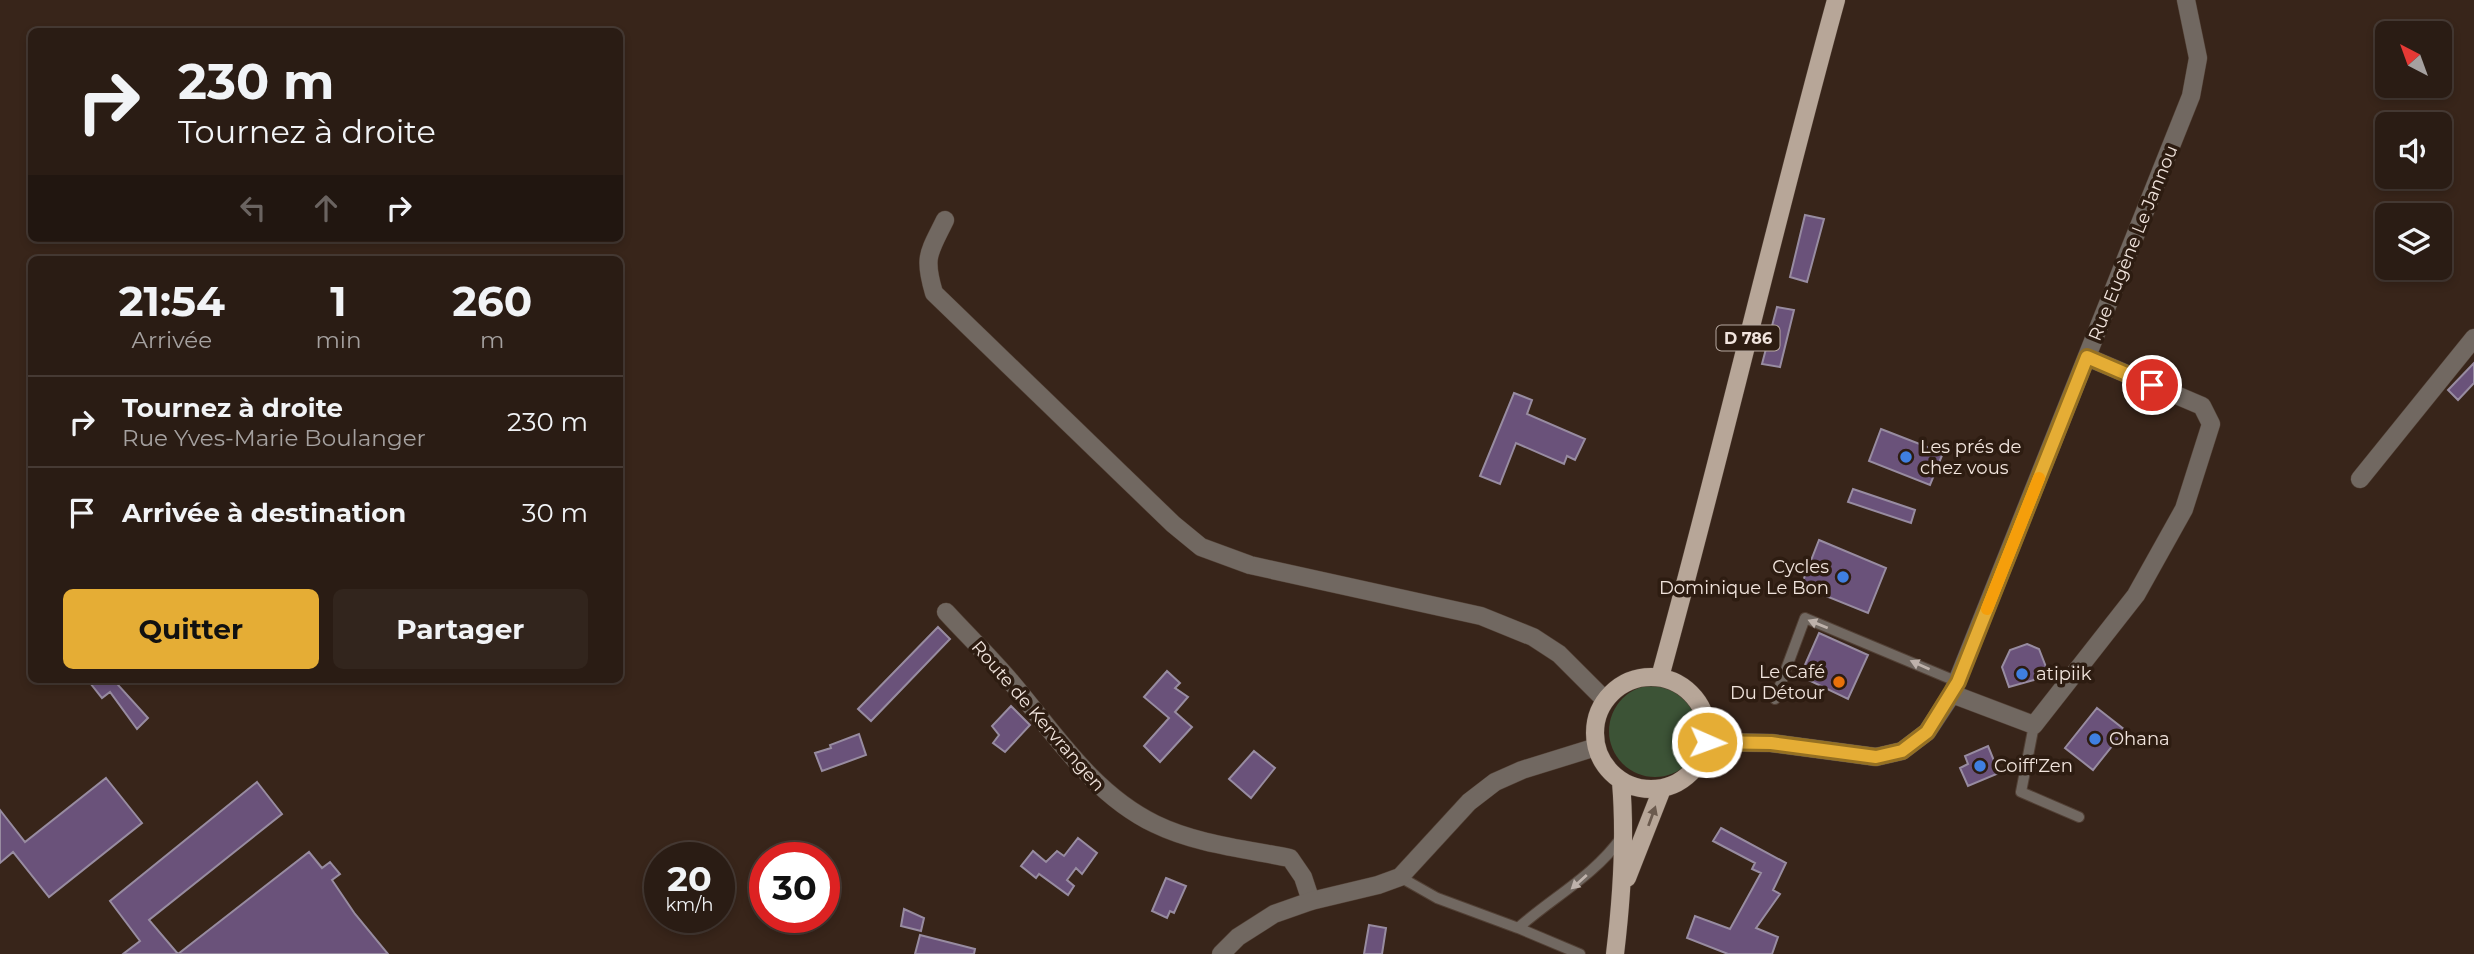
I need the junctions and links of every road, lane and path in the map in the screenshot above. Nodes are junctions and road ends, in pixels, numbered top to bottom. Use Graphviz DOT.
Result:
graph roads {
  1 [pos="1836,0"];
  2 [pos="2186,0"];
  3 [pos="945,220"];
  4 [pos="2474,338"];
  5 [pos="2087,357"];
  6 [pos="2360,478"];
  7 [pos="946,612"];
  8 [pos="1660,677"];
  9 [pos="1955,688"];
  10 [pos="1775,699"];
  11 [pos="1605,700"];
  12 [pos="2034,725"];
  13 [pos="1707,742"];
  14 [pos="1596,747"];
  15 [pos="1621,782"];
  16 [pos="1662,789"];
  17 [pos="2078,817"];
  18 [pos="1625,833"];
  19 [pos="1400,877"];
  20 [pos="1623,888"];
  21 [pos="1311,901"];
  22 [pos="1518,928"];
  23 [pos="1221,954"];
  24 [pos="1580,954"];
  25 [pos="1615,954"];
  1 -- 8 [label="main road, D 786"];
  2 -- 5 [label="street, Rue Eugène Le Jannou"];
  3 -- 11 [label="street"];
  4 -- 6 [label="street"];
  5 -- 9 [label="street, Rue Eugène Le Jannou"];
  5 -- 12 [label="street"];
  7 -- 21 [label="street, Route de Kervrangen"];
  8 -- 11 [label="main road"];
  8 -- 13 [label="main road"];
  9 -- 10 [label="lane, one-way"];
  9 -- 12 [label="street"];
  9 -- 13 [label="street, Rue Eugène Le Jannou"];
  11 -- 14 [label="main road"];
  12 -- 17 [label="lane"];
  13 -- 16 [label="main road"];
  14 -- 15 [label="main road"];
  14 -- 19 [label="street"];
  15 -- 16 [label="main road"];
  15 -- 18 [label="main road"];
  20 -- 16 [label="main road, one-way"];
  18 -- 20 [label="main road"];
  18 -- 22 [label="lane, one-way"];
  19 -- 21 [label="street"];
  19 -- 22 [label="lane"];
  20 -- 25 [label="main road"];
  21 -- 23 [label="street"];
  22 -- 24 [label="lane"];
}
